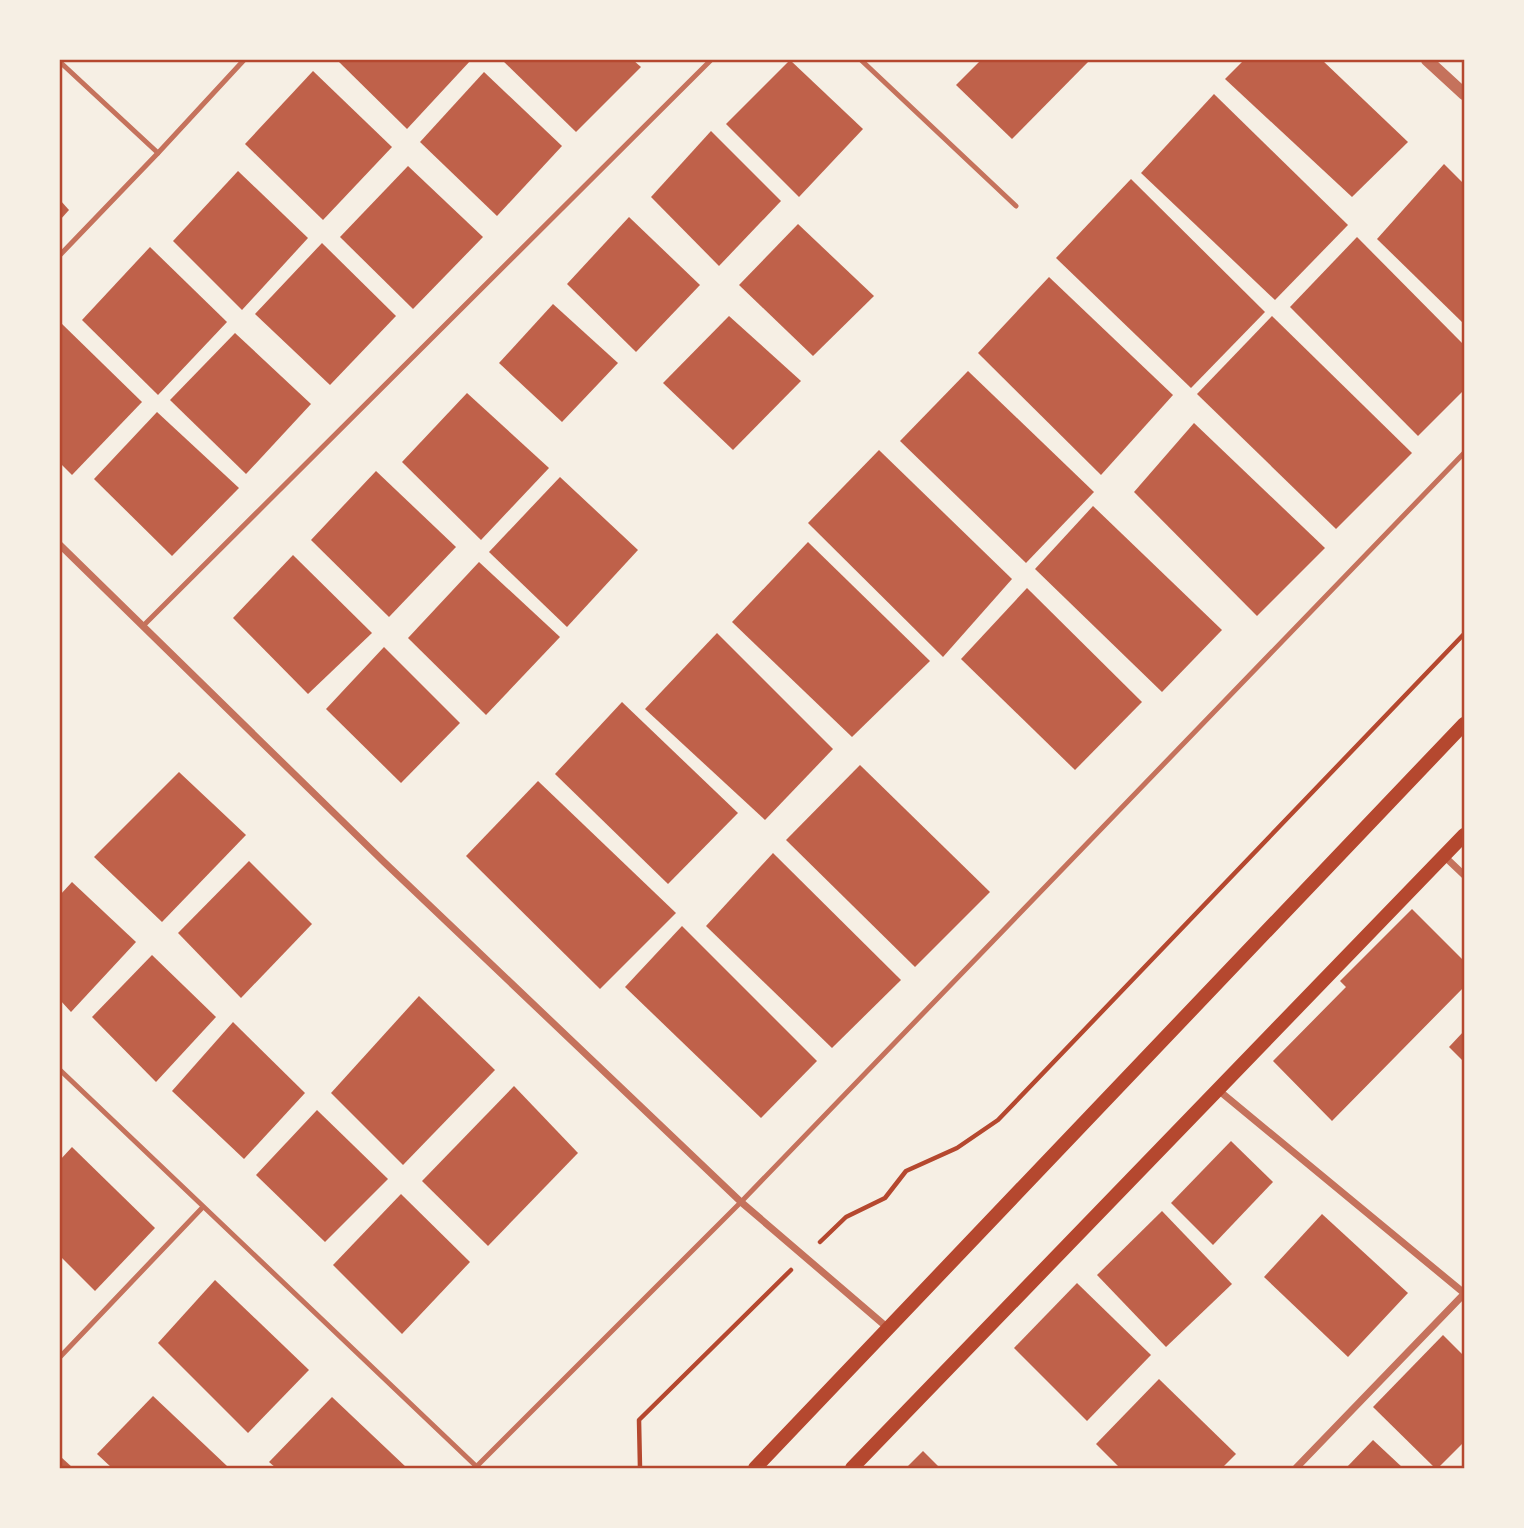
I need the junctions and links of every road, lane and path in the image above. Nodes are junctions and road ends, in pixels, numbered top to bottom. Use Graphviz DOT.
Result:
graph roads {
  1 [pos="244,60"];
  2 [pos="711,60"];
  3 [pos="861,60"];
  4 [pos="1427,60"];
  5 [pos="60,62"];
  6 [pos="1463,90"];
  7 [pos="158,153"];
  8 [pos="1016,206"];
  9 [pos="60,255"];
  10 [pos="1465,453"];
  11 [pos="60,545"];
  12 [pos="143,626"];
  13 [pos="1465,634"];
  14 [pos="1465,724"];
  15 [pos="1465,835"];
  16 [pos="1444,856"];
  17 [pos="1465,875"];
  18 [pos="60,1070"];
  19 [pos="1217,1089"];
  20 [pos="741,1202"];
  21 [pos="202,1208"];
  22 [pos="846,1217"];
  23 [pos="783,1278"];
  24 [pos="1465,1293"];
  25 [pos="889,1329"];
  26 [pos="60,1357"];
  27 [pos="476,1468"];
  28 [pos="640,1468"];
  29 [pos="755,1468"];
  30 [pos="852,1468"];
  31 [pos="1296,1468"];
  1 -- 7 [label="lane"];
  2 -- 12 [label="lane"];
  3 -- 8 [label="lane"];
  4 -- 6 [label="street"];
  5 -- 7 [label="lane"];
  7 -- 9 [label="lane"];
  10 -- 20 [label="lane"];
  11 -- 12 [label="street"];
  12 -- 20 [label="street"];
  13 -- 22 [label="path"];
  14 -- 25 [label="main road"];
  15 -- 16 [label="main road"];
  16 -- 17 [label="street"];
  16 -- 19 [label="main road"];
  18 -- 21 [label="lane"];
  19 -- 24 [label="street"];
  19 -- 30 [label="main road"];
  20 -- 25 [label="street"];
  20 -- 27 [label="lane"];
  21 -- 26 [label="lane"];
  21 -- 27 [label="lane"];
  23 -- 28 [label="path"];
  24 -- 31 [label="street"];
  25 -- 29 [label="main road"];
}
